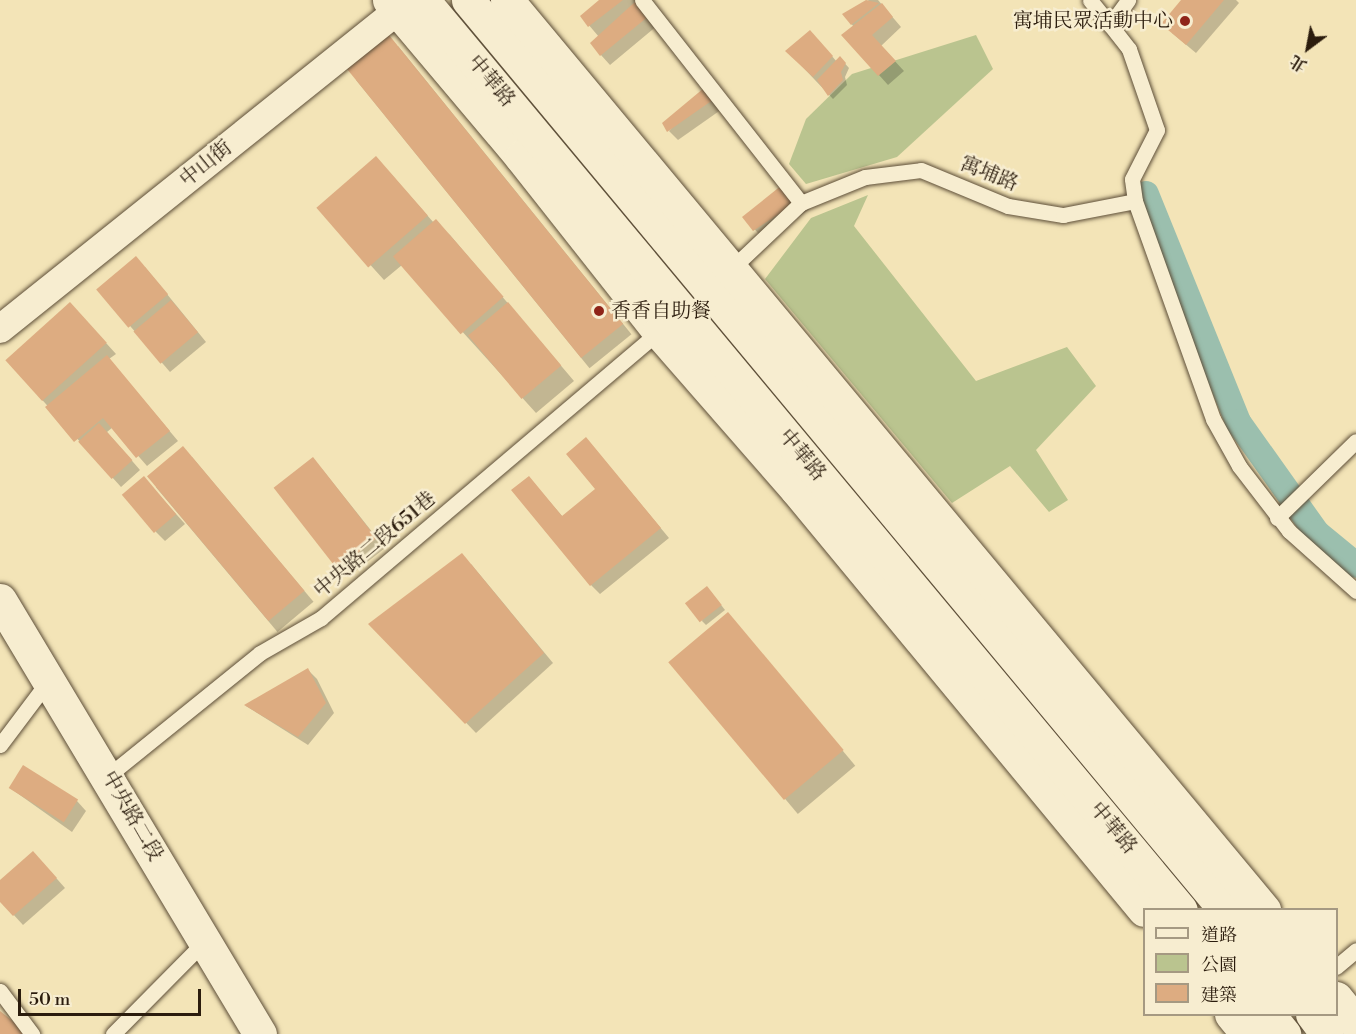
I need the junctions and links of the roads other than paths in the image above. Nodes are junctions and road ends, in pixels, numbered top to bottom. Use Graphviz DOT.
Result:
graph roads {
  1 [pos="468,0"];
  2 [pos="507,0"];
  3 [pos="642,0"];
  4 [pos="1090,0"];
  5 [pos="1128,0"];
  6 [pos="405,3"];
  7 [pos="1110,25"];
  8 [pos="1135,201"];
  9 [pos="801,202"];
  10 [pos="695,301"];
  11 [pos="0,329"];
  12 [pos="1356,441"];
  13 [pos="1277,518"];
  14 [pos="1356,591"];
  15 [pos="0,600"];
  16 [pos="49,680"];
  17 [pos="0,745"];
  18 [pos="108,775"];
  19 [pos="1180,908"];
  20 [pos="1224,908"];
  21 [pos="1262,908"];
  22 [pos="1143,909"];
  23 [pos="204,942"];
  24 [pos="1356,950"];
  25 [pos="1338,965"];
  26 [pos="0,991"];
  27 [pos="1338,1000"];
  28 [pos="1238,1016"];
  29 [pos="1314,1016"];
  30 [pos="1356,1023"];
  31 [pos="1270,1026"];
  32 [pos="32,1034"];
  33 [pos="112,1034"];
  34 [pos="260,1034"];
  35 [pos="1327,1034"];
  1 -- 10 [label="main road, 中華路"];
  2 -- 10 [label="main road, 中華路"];
  3 -- 9 [label="lane"];
  4 -- 7 [label="lane"];
  5 -- 7 [label="lane"];
  6 -- 10 [label="main road, 中華路"];
  6 -- 11 [label="street, 中山街"];
  7 -- 8 [label="lane"];
  8 -- 9 [label="lane, 寓埔路"];
  8 -- 13 [label="lane"];
  9 -- 10 [label="lane, 寓埔路"];
  10 -- 18 [label="lane, 中央路二段651巷"];
  10 -- 19 [label="main road, 中華路"];
  10 -- 20 [label="main road, 中華路"];
  10 -- 21 [label="main road, 中華路"];
  10 -- 22 [label="main road, 中華路"];
  12 -- 13 [label="lane"];
  13 -- 14 [label="lane"];
  15 -- 16 [label="main road, 中央路二段"];
  16 -- 17 [label="lane"];
  16 -- 18 [label="main road, 中央路二段"];
  18 -- 23 [label="main road, 中央路二段"];
  23 -- 33 [label="lane"];
  23 -- 34 [label="main road, 中央路二段"];
  24 -- 25 [label="lane"];
  26 -- 32 [label="lane"];
  27 -- 30 [label="main road"];
  28 -- 31 [label="main road"];
  29 -- 35 [label="main road"];
}
